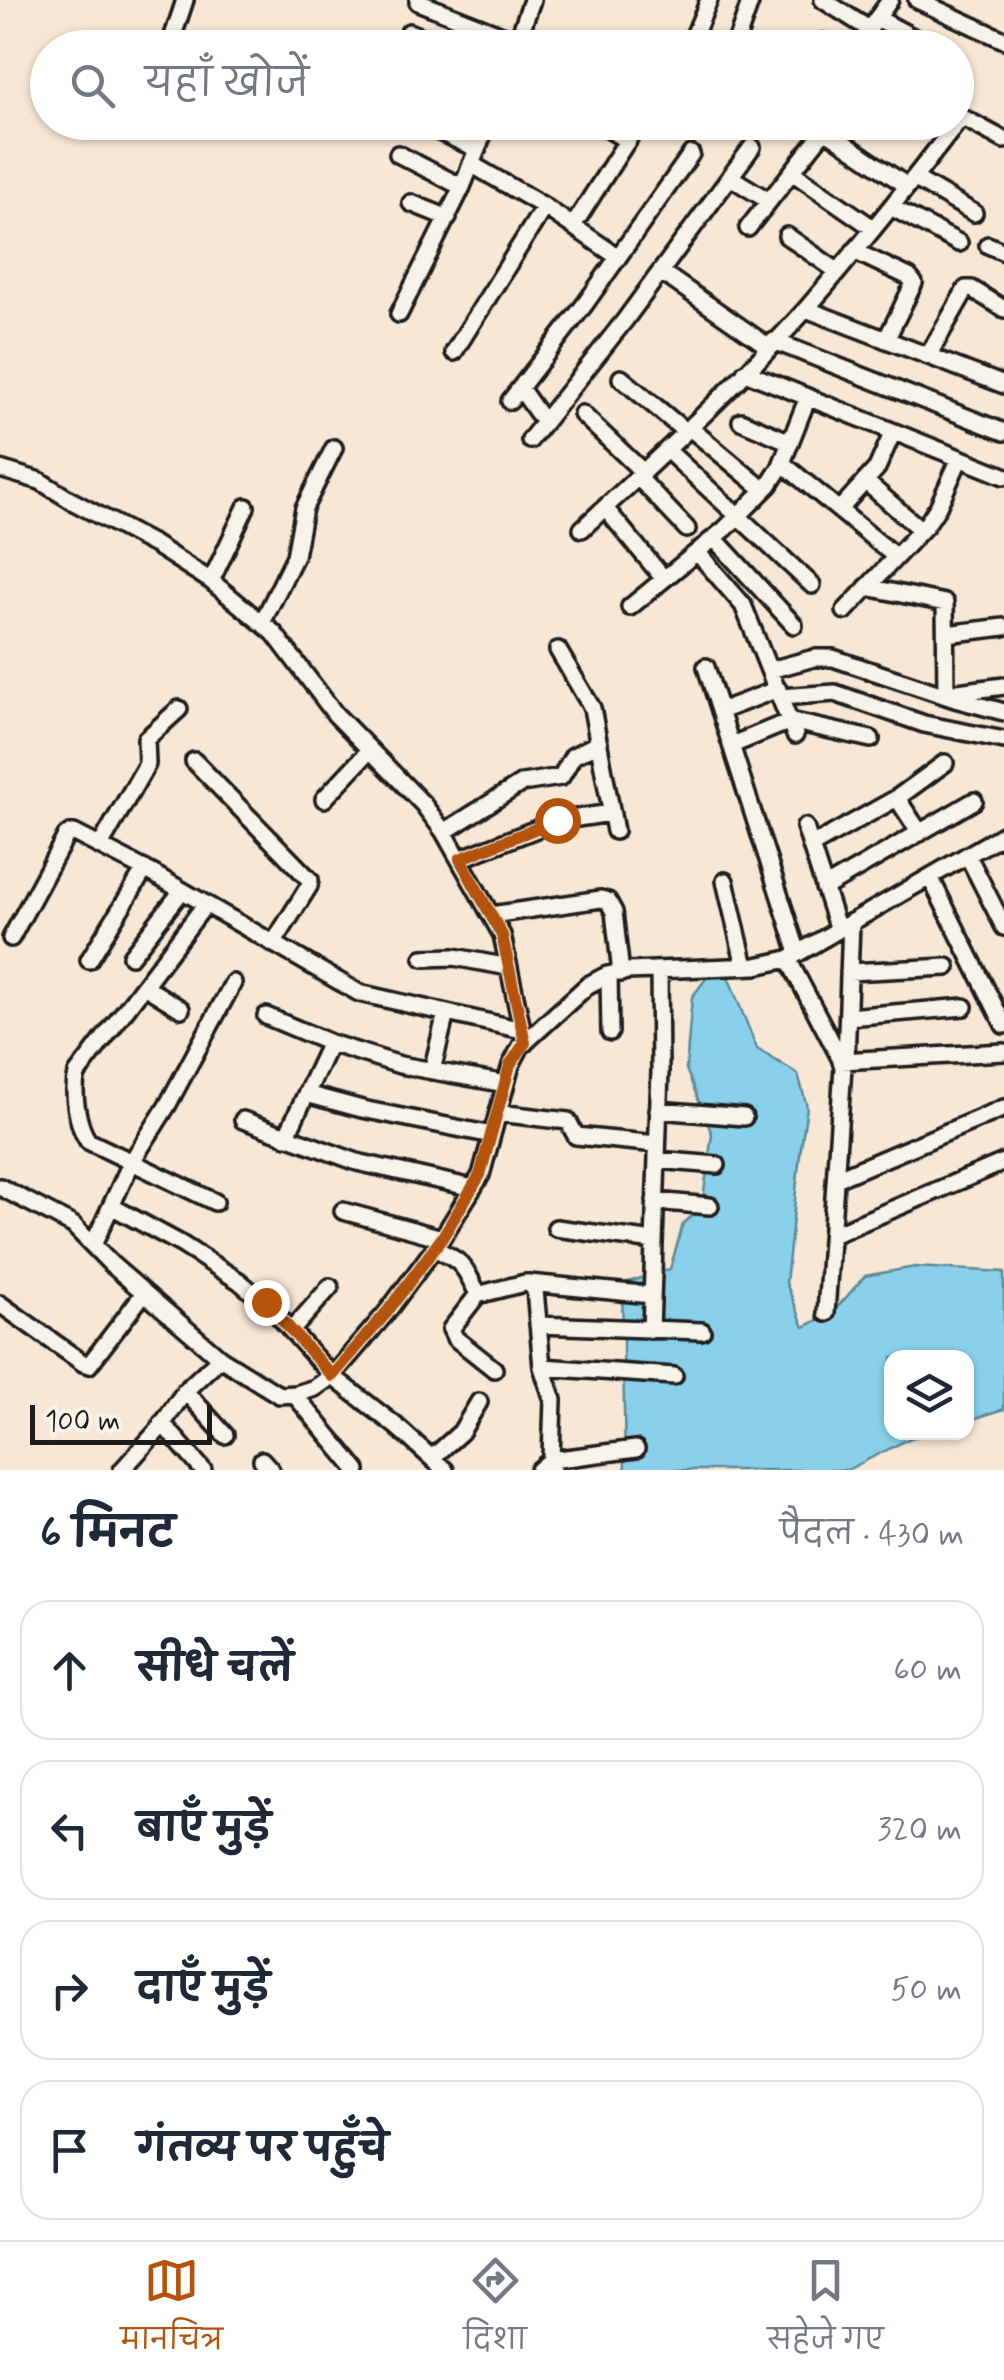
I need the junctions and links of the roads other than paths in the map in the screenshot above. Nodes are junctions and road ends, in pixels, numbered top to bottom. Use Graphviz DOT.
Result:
graph roads {
  1 [pos="185,0"];
  2 [pos="531,0"];
  3 [pos="710,0"];
  4 [pos="751,0"];
  5 [pos="823,0"];
  6 [pos="890,0"];
  7 [pos="917,0"];
  8 [pos="418,2"];
  9 [pos="873,23"];
  10 [pos="175,30"];
  11 [pos="492,30"];
  12 [pos="521,30"];
  13 [pos="696,30"];
  14 [pos="740,30"];
  15 [pos="868,30"];
  16 [pos="890,30"];
  17 [pos="1004,40"];
  18 [pos="974,123"];
  19 [pos="447,140"];
  20 [pos="481,140"];
  21 [pos="628,140"];
  22 [pos="817,140"];
  23 [pos="849,140"];
  24 [pos="943,140"];
  25 [pos="1004,140"];
  26 [pos="752,147"];
  27 [pos="398,154"];
  28 [pos="690,154"];
  29 [pos="474,156"];
  30 [pos="792,172"];
  31 [pos="730,178"];
  32 [pos="911,182"];
  33 [pos="462,187"];
  34 [pos="769,202"];
  35 [pos="411,203"];
  36 [pos="544,207"];
  37 [pos="890,207"];
  38 [pos="974,213"];
  39 [pos="448,218"];
  40 [pos="573,226"];
  41 [pos="748,228"];
  42 [pos="873,228"];
  43 [pos="787,236"];
  44 [pos="959,243"];
  45 [pos="988,245"];
  46 [pos="854,251"];
  47 [pos="1004,252"];
  48 [pos="618,257"];
  49 [pos="837,271"];
  50 [pos="660,272"];
  51 [pos="806,309"];
  52 [pos="1004,309"];
  53 [pos="399,314"];
  54 [pos="886,340"];
  55 [pos="772,344"];
  56 [pos="454,352"];
  57 [pos="928,356"];
  58 [pos="744,372"];
  59 [pos="621,378"];
  60 [pos="1004,385"];
  61 [pos="808,397"];
  62 [pos="582,414"];
  63 [pos="741,421"];
  64 [pos="544,422"];
  65 [pos="688,430"];
  66 [pos="893,432"];
  67 [pos="1004,432"];
  68 [pos="530,440"];
  69 [pos="790,442"];
  70 [pos="334,448"];
  71 [pos="666,450"];
  72 [pos="960,458"];
  73 [pos="782,463"];
  74 [pos="0,469"];
  75 [pos="640,474"];
  76 [pos="1004,476"];
  77 [pos="865,481"];
  78 [pos="764,490"];
  79 [pos="246,508"];
  80 [pos="605,508"];
  81 [pos="840,509"];
  82 [pos="738,517"];
  83 [pos="582,529"];
  84 [pos="687,529"];
  85 [pos="921,530"];
  86 [pos="714,538"];
  87 [pos="697,552"];
  88 [pos="896,557"];
  89 [pos="664,579"];
  90 [pos="211,581"];
  91 [pos="812,586"];
  92 [pos="867,587"];
  93 [pos="630,607"];
  94 [pos="844,611"];
  95 [pos="263,621"];
  96 [pos="794,625"];
  97 [pos="1004,627"];
  98 [pos="946,634"];
  99 [pos="558,650"];
  100 [pos="706,667"];
  101 [pos="770,670"];
  102 [pos="1004,686"];
  103 [pos="779,693"];
  104 [pos="943,694"];
  105 [pos="179,709"];
  106 [pos="720,711"];
  107 [pos="1004,712"];
  108 [pos="792,728"];
  109 [pos="871,738"];
  110 [pos="1004,740"];
  111 [pos="599,743"];
  112 [pos="732,745"];
  113 [pos="370,750"];
  114 [pos="194,760"];
  115 [pos="945,763"];
  116 [pos="897,798"];
  117 [pos="324,799"];
  118 [pos="974,801"];
  119 [pos="612,813"];
  120 [pos="805,827"];
  121 [pos="444,832"];
  122 [pos="615,832"];
  123 [pos="920,833"];
  124 [pos="1003,837"];
  125 [pos="100,846"];
  126 [pos="811,846"];
  127 [pos="968,856"];
  128 [pos="460,859"];
  129 [pos="145,869"];
  130 [pos="930,878"];
  131 [pos="726,881"];
  132 [pos="824,888"];
  133 [pos="182,892"];
  134 [pos="205,905"];
  135 [pos="491,915"];
  136 [pos="844,926"];
  137 [pos="1004,927"];
  138 [pos="12,938"];
  139 [pos="273,944"];
  140 [pos="131,956"];
  141 [pos="793,956"];
  142 [pos="423,958"];
  143 [pos="89,960"];
  144 [pos="745,966"];
  145 [pos="947,966"];
  146 [pos="510,967"];
  147 [pos="658,970"];
  148 [pos="850,972"];
  149 [pos="615,974"];
  150 [pos="233,983"];
  151 [pos="144,986"];
  152 [pos="964,1007"];
  153 [pos="181,1009"];
  154 [pos="446,1013"];
  155 [pos="266,1016"];
  156 [pos="848,1017"];
  157 [pos="1004,1026"];
  158 [pos="610,1032"];
  159 [pos="524,1036"];
  160 [pos="330,1043"];
  161 [pos="1004,1052"];
  162 [pos="844,1061"];
  163 [pos="432,1071"];
  164 [pos="506,1084"];
  165 [pos="306,1094"];
  166 [pos="1004,1108"];
  167 [pos="658,1110"];
  168 [pos="498,1113"];
  169 [pos="744,1116"];
  170 [pos="243,1120"];
  171 [pos="492,1135"];
  172 [pos="286,1137"];
  173 [pos="657,1152"];
  174 [pos="1004,1162"];
  175 [pos="132,1163"];
  176 [pos="718,1166"];
  177 [pos="836,1179"];
  178 [pos="0,1187"];
  179 [pos="472,1188"];
  180 [pos="655,1201"];
  181 [pos="215,1202"];
  182 [pos="111,1206"];
  183 [pos="710,1206"];
  184 [pos="343,1212"];
  185 [pos="556,1228"];
  186 [pos="832,1235"];
  187 [pos="654,1241"];
  188 [pos="438,1243"];
  189 [pos="93,1244"];
  190 [pos="529,1284"];
  191 [pos="330,1287"];
  192 [pos="144,1293"];
  193 [pos="479,1294"];
  194 [pos="652,1295"];
  195 [pos="0,1304"];
  196 [pos="826,1313"];
  197 [pos="538,1324"];
  198 [pos="292,1330"];
  199 [pos="651,1330"];
  200 [pos="702,1331"];
  201 [pos="220,1358"];
  202 [pos="542,1367"];
  203 [pos="494,1369"];
  204 [pos="332,1376"];
  205 [pos="674,1376"];
  206 [pos="184,1391"];
  207 [pos="294,1394"];
  208 [pos="479,1402"];
  209 [pos="162,1423"];
  210 [pos="225,1435"];
  211 [pos="636,1449"];
  212 [pos="432,1458"];
  213 [pos="548,1467"];
  214 [pos="122,1470"];
  215 [pos="203,1470"];
  216 [pos="357,1470"];
  217 [pos="445,1470"];
  1 -- 10 [label="street"];
  2 -- 12 [label="street"];
  3 -- 13 [label="street"];
  4 -- 14 [label="street"];
  5 -- 9 [label="street"];
  6 -- 9 [label="street"];
  7 -- 17 [label="street"];
  8 -- 11 [label="street"];
  9 -- 15 [label="street"];
  9 -- 16 [label="street"];
  18 -- 25 [label="street"];
  19 -- 29 [label="street"];
  20 -- 29 [label="street"];
  21 -- 40 [label="street"];
  22 -- 30 [label="street"];
  23 -- 32 [label="street"];
  24 -- 32 [label="street"];
  26 -- 31 [label="street"];
  27 -- 33 [label="street"];
  28 -- 48 [label="street"];
  29 -- 33 [label="street"];
  29 -- 36 [label="street"];
  30 -- 34 [label="street"];
  30 -- 42 [label="street"];
  31 -- 34 [label="street"];
  31 -- 50 [label="street"];
  32 -- 37 [label="street"];
  32 -- 38 [label="street"];
  33 -- 39 [label="street"];
  34 -- 41 [label="street"];
  35 -- 39 [label="street"];
  36 -- 40 [label="street"];
  36 -- 56 [label="street"];
  37 -- 42 [label="street"];
  37 -- 44 [label="street"];
  39 -- 53 [label="street"];
  40 -- 48 [label="street"];
  42 -- 46 [label="street"];
  43 -- 49 [label="street"];
  45 -- 47 [label="street"];
  46 -- 49 [label="street"];
  46 -- 54 [label="street"];
  48 -- 64 [label="street"];
  49 -- 51 [label="street"];
  50 -- 55 [label="street"];
  50 -- 64 [label="street"];
  51 -- 54 [label="street"];
  51 -- 55 [label="street"];
  52 -- 57 [label="street"];
  54 -- 57 [label="street"];
  55 -- 58 [label="street"];
  55 -- 67 [label="street"];
  57 -- 60 [label="street"];
  58 -- 61 [label="street"];
  58 -- 65 [label="street"];
  59 -- 65 [label="street"];
  61 -- 66 [label="street"];
  61 -- 69 [label="street"];
  62 -- 75 [label="street"];
  63 -- 69 [label="street"];
  64 -- 68 [label="street"];
  65 -- 71 [label="street"];
  65 -- 78 [label="street"];
  66 -- 72 [label="street"];
  66 -- 77 [label="street"];
  69 -- 73 [label="street"];
  70 -- 95 [label="street"];
  71 -- 75 [label="street"];
  71 -- 82 [label="street"];
  72 -- 76 [label="street"];
  72 -- 85 [label="street"];
  73 -- 78 [label="street"];
  73 -- 81 [label="street"];
  74 -- 90 [label="street"];
  75 -- 80 [label="street"];
  75 -- 84 [label="street"];
  77 -- 81 [label="street"];
  77 -- 85 [label="street"];
  78 -- 82 [label="street"];
  79 -- 90 [label="street"];
  80 -- 83 [label="street"];
  80 -- 89 [label="street"];
  81 -- 88 [label="street"];
  82 -- 86 [label="street"];
  82 -- 91 [label="street"];
  85 -- 88 [label="street"];
  86 -- 87 [label="street"];
  86 -- 96 [label="street"];
  87 -- 89 [label="street"];
  87 -- 101 [label="street"];
  88 -- 92 [label="street"];
  89 -- 93 [label="street"];
  90 -- 95 [label="street"];
  92 -- 94 [label="street"];
  92 -- 98 [label="street"];
  95 -- 113 [label="street"];
  97 -- 98 [label="street"];
  98 -- 104 [label="street"];
  99 -- 111 [label="street"];
  100 -- 106 [label="street"];
  101 -- 103 [label="street"];
  101 -- 104 [label="street"];
  102 -- 104 [label="street"];
  103 -- 106 [label="street"];
  103 -- 108 [label="street"];
  103 -- 110 [label="street"];
  104 -- 107 [label="street"];
  105 -- 125 [label="street"];
  106 -- 112 [label="street"];
  108 -- 109 [label="street"];
  108 -- 112 [label="street"];
  111 -- 119 [label="street"];
  111 -- 121 [label="street"];
  112 -- 141 [label="street"];
  113 -- 117 [label="street"];
  113 -- 121 [label="street"];
  114 -- 139 [label="street"];
  115 -- 116 [label="street"];
  116 -- 123 [label="street"];
  116 -- 126 [label="street"];
  118 -- 123 [label="street"];
  119 -- 122 [label="street"];
  119 -- 128 [label="street"];
  120 -- 126 [label="street"];
  121 -- 128 [label="street"];
  123 -- 132 [label="street"];
  124 -- 127 [label="street"];
  125 -- 129 [label="street"];
  125 -- 138 [label="street"];
  126 -- 132 [label="street"];
  127 -- 130 [label="street"];
  127 -- 137 [label="street"];
  128 -- 135 [label="street"];
  129 -- 133 [label="street"];
  129 -- 143 [label="street"];
  130 -- 136 [label="street"];
  130 -- 157 [label="street"];
  131 -- 144 [label="street"];
  132 -- 136 [label="street"];
  133 -- 134 [label="street"];
  133 -- 140 [label="street"];
  134 -- 139 [label="street"];
  134 -- 151 [label="street"];
  135 -- 146 [label="street"];
  135 -- 149 [label="street"];
  136 -- 141 [label="street"];
  136 -- 148 [label="street"];
  139 -- 154 [label="street"];
  141 -- 144 [label="street"];
  141 -- 162 [label="street"];
  142 -- 146 [label="street"];
  144 -- 147 [label="street"];
  145 -- 148 [label="street"];
  146 -- 159 [label="street"];
  147 -- 149 [label="street"];
  147 -- 167 [label="street"];
  148 -- 156 [label="street"];
  149 -- 158 [label="street"];
  149 -- 159 [label="street"];
  150 -- 175 [label="street"];
  151 -- 153 [label="street"];
  151 -- 175 [label="street"];
  152 -- 156 [label="street"];
  154 -- 159 [label="street"];
  154 -- 163 [label="street"];
  155 -- 160 [label="street"];
  156 -- 162 [label="street"];
  159 -- 164 [label="street"];
  160 -- 163 [label="street"];
  160 -- 165 [label="street"];
  161 -- 162 [label="street"];
  162 -- 177 [label="street"];
  163 -- 164 [label="street"];
  164 -- 168 [label="street"];
  165 -- 171 [label="street"];
  165 -- 172 [label="street"];
  166 -- 177 [label="street"];
  167 -- 169 [label="street"];
  167 -- 173 [label="street"];
  168 -- 171 [label="street"];
  168 -- 173 [label="street"];
  170 -- 172 [label="street"];
  171 -- 179 [label="street"];
  172 -- 179 [label="street"];
  173 -- 176 [label="street"];
  173 -- 180 [label="street"];
  174 -- 186 [label="street"];
  175 -- 181 [label="street"];
  175 -- 182 [label="street"];
  177 -- 186 [label="street"];
  178 -- 189 [label="street"];
  179 -- 188 [label="street"];
  180 -- 183 [label="street"];
  180 -- 187 [label="street"];
  182 -- 189 [label="street"];
  182 -- 198 [label="street"];
  184 -- 188 [label="street"];
  185 -- 187 [label="street"];
  186 -- 196 [label="street"];
  187 -- 194 [label="street"];
  188 -- 193 [label="street"];
  188 -- 204 [label="street"];
  189 -- 192 [label="street"];
  190 -- 193 [label="street"];
  190 -- 194 [label="street"];
  190 -- 197 [label="street"];
  191 -- 198 [label="street"];
  192 -- 195 [label="street"];
  192 -- 201 [label="street"];
  193 -- 203 [label="street"];
  194 -- 199 [label="street"];
  197 -- 199 [label="street"];
  197 -- 202 [label="street"];
  198 -- 204 [label="street"];
  199 -- 200 [label="street"];
  201 -- 206 [label="street"];
  201 -- 207 [label="street"];
  202 -- 205 [label="street"];
  202 -- 213 [label="street"];
  204 -- 207 [label="street"];
  204 -- 212 [label="street"];
  206 -- 209 [label="street"];
  206 -- 210 [label="street"];
  207 -- 216 [label="street"];
  208 -- 212 [label="street"];
  209 -- 214 [label="street"];
  209 -- 215 [label="street"];
  211 -- 213 [label="street"];
  212 -- 217 [label="street"];
}
